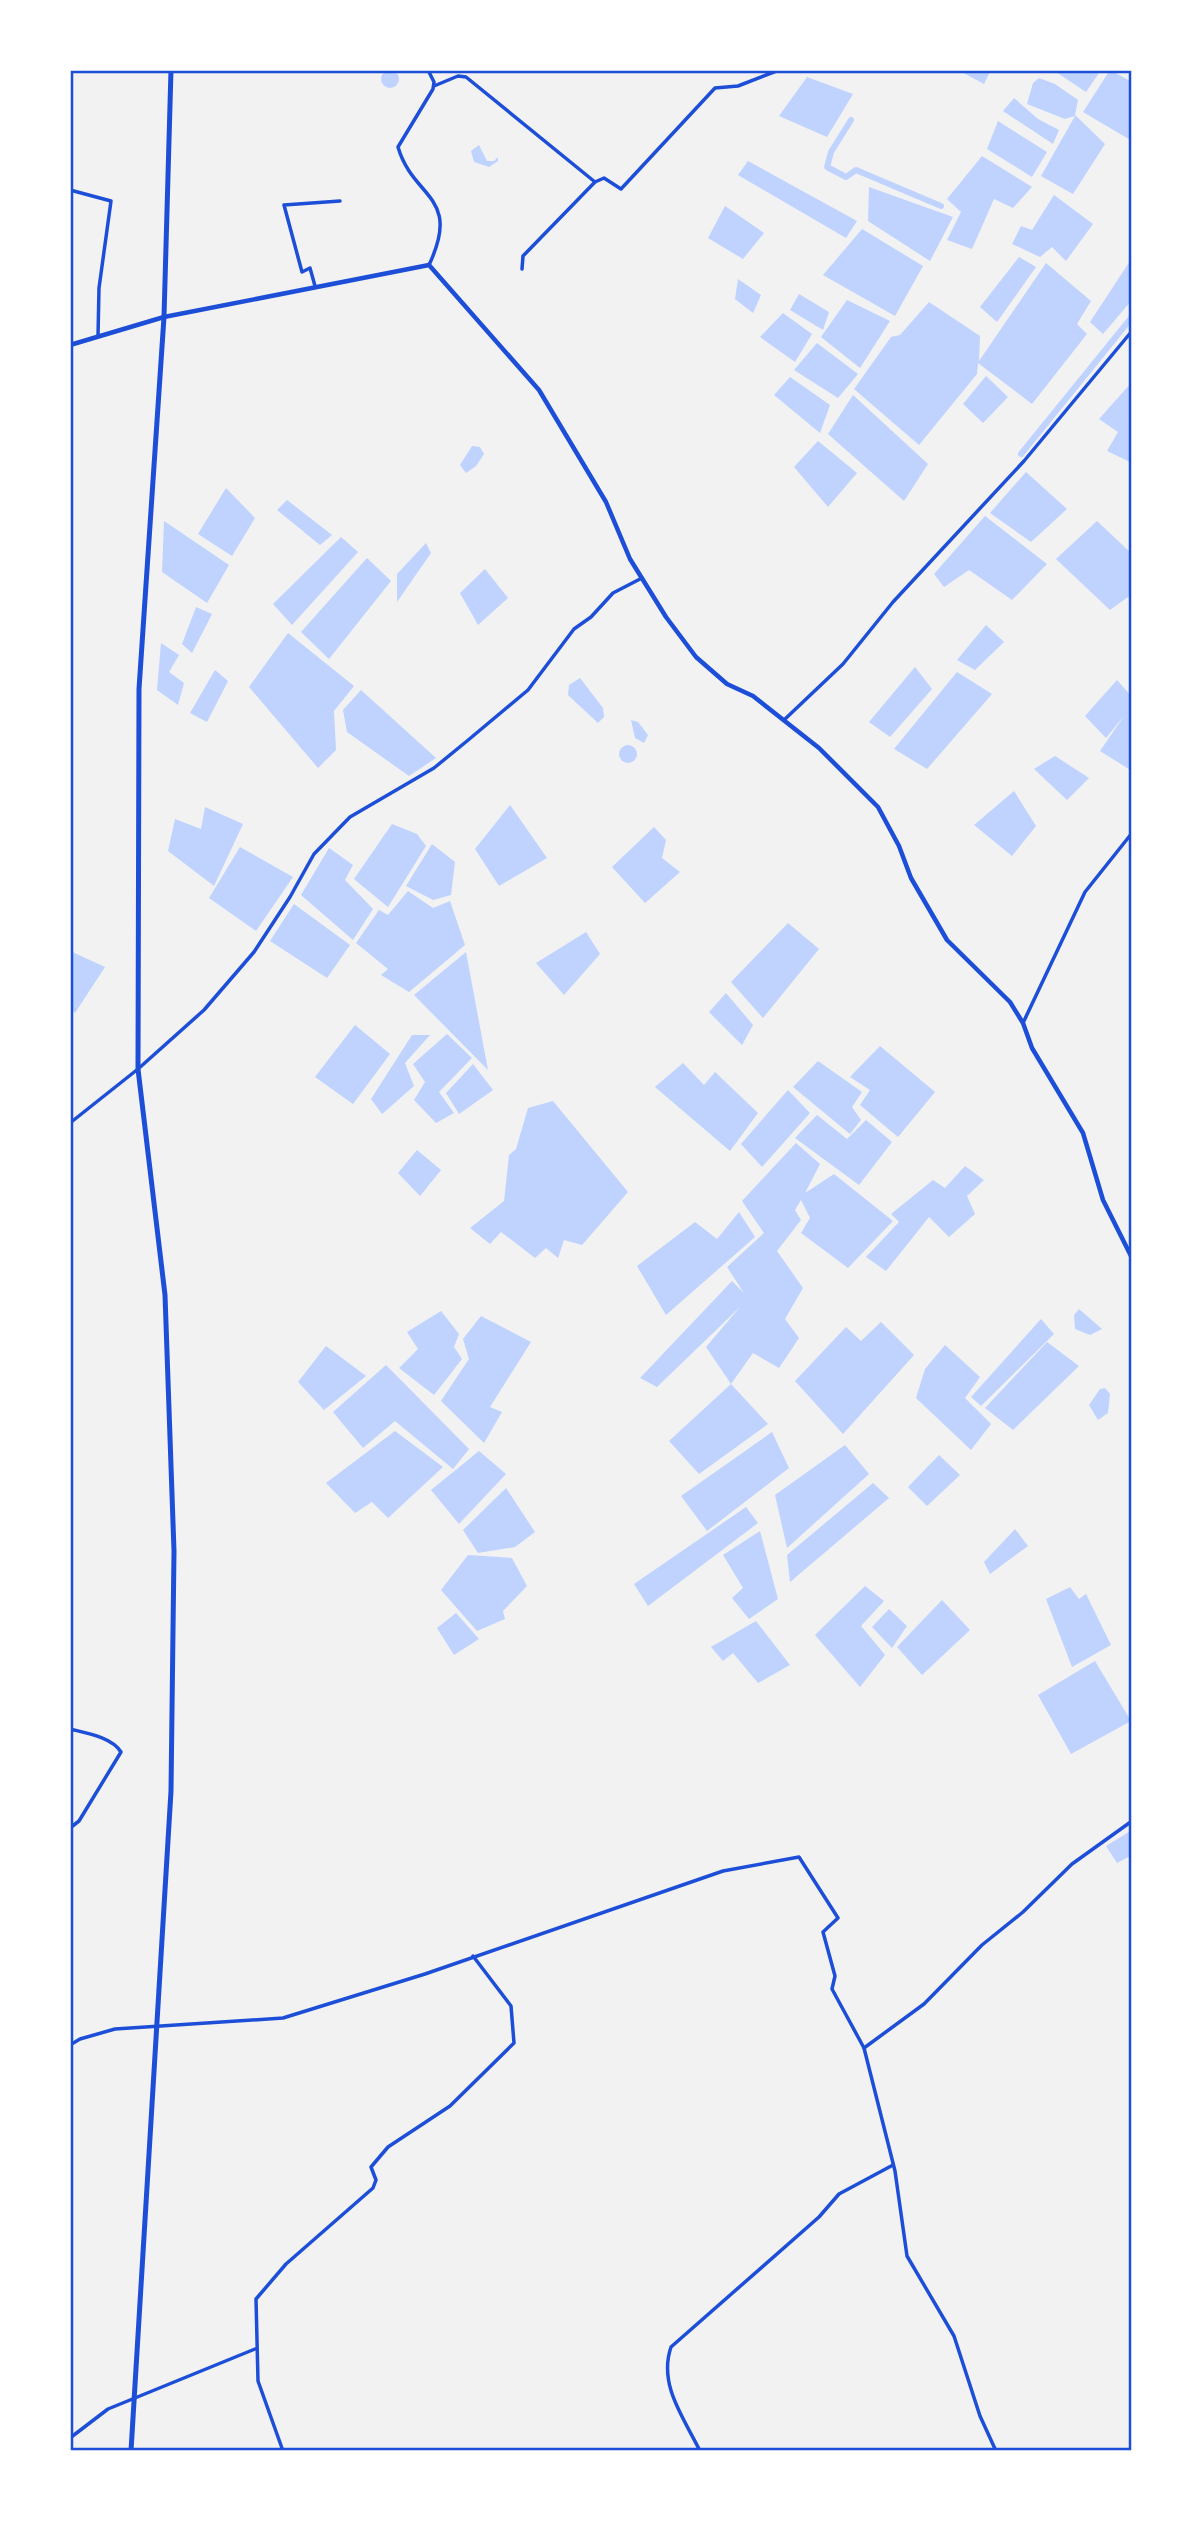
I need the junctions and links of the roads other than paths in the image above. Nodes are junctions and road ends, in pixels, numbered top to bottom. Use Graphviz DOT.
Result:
graph roads {
  1 [pos="171,70"];
  2 [pos="428,70"];
  3 [pos="779,70"];
  4 [pos="434,86"];
  5 [pos="596,182"];
  6 [pos="70,190"];
  7 [pos="340,201"];
  8 [pos="429,265"];
  9 [pos="522,269"];
  10 [pos="314,286"];
  11 [pos="164,317"];
  12 [pos="1132,331"];
  13 [pos="98,338"];
  14 [pos="70,345"];
  15 [pos="642,578"];
  16 [pos="784,720"];
  17 [pos="1132,833"];
  18 [pos="1023,1023"];
  19 [pos="138,1069"];
  20 [pos="70,1123"];
  21 [pos="1132,1258"];
  22 [pos="70,1729"];
  23 [pos="1132,1821"];
  24 [pos="70,1828"];
  25 [pos="473,1956"];
  26 [pos="155,2028"];
  27 [pos="70,2045"];
  28 [pos="864,2048"];
  29 [pos="893,2165"];
  30 [pos="255,2349"];
  31 [pos="134,2400"];
  32 [pos="70,2438"];
  33 [pos="131,2451"];
  34 [pos="284,2451"];
  35 [pos="700,2451"];
  36 [pos="996,2451"];
  1 -- 11 [label="highway"];
  2 -- 4 [label="street"];
  3 -- 5 [label="street"];
  4 -- 5 [label="street"];
  4 -- 8 [label="street"];
  5 -- 9 [label="street"];
  6 -- 13 [label="street"];
  7 -- 10 [label="street"];
  8 -- 10 [label="street"];
  8 -- 15 [label="street"];
  10 -- 11 [label="street"];
  11 -- 13 [label="street"];
  11 -- 19 [label="highway"];
  12 -- 16 [label="street"];
  13 -- 14 [label="street"];
  15 -- 16 [label="street"];
  15 -- 19 [label="street"];
  16 -- 18 [label="street"];
  17 -- 18 [label="street"];
  18 -- 21 [label="street"];
  19 -- 20 [label="street"];
  19 -- 26 [label="highway"];
  22 -- 24 [label="street"];
  23 -- 28 [label="street"];
  25 -- 26 [label="street"];
  25 -- 28 [label="street"];
  25 -- 30 [label="street"];
  26 -- 27 [label="street"];
  26 -- 31 [label="highway"];
  28 -- 29 [label="street"];
  29 -- 35 [label="street"];
  29 -- 36 [label="street"];
  30 -- 31 [label="street"];
  30 -- 34 [label="street"];
  31 -- 32 [label="street"];
  31 -- 33 [label="highway"];
}
